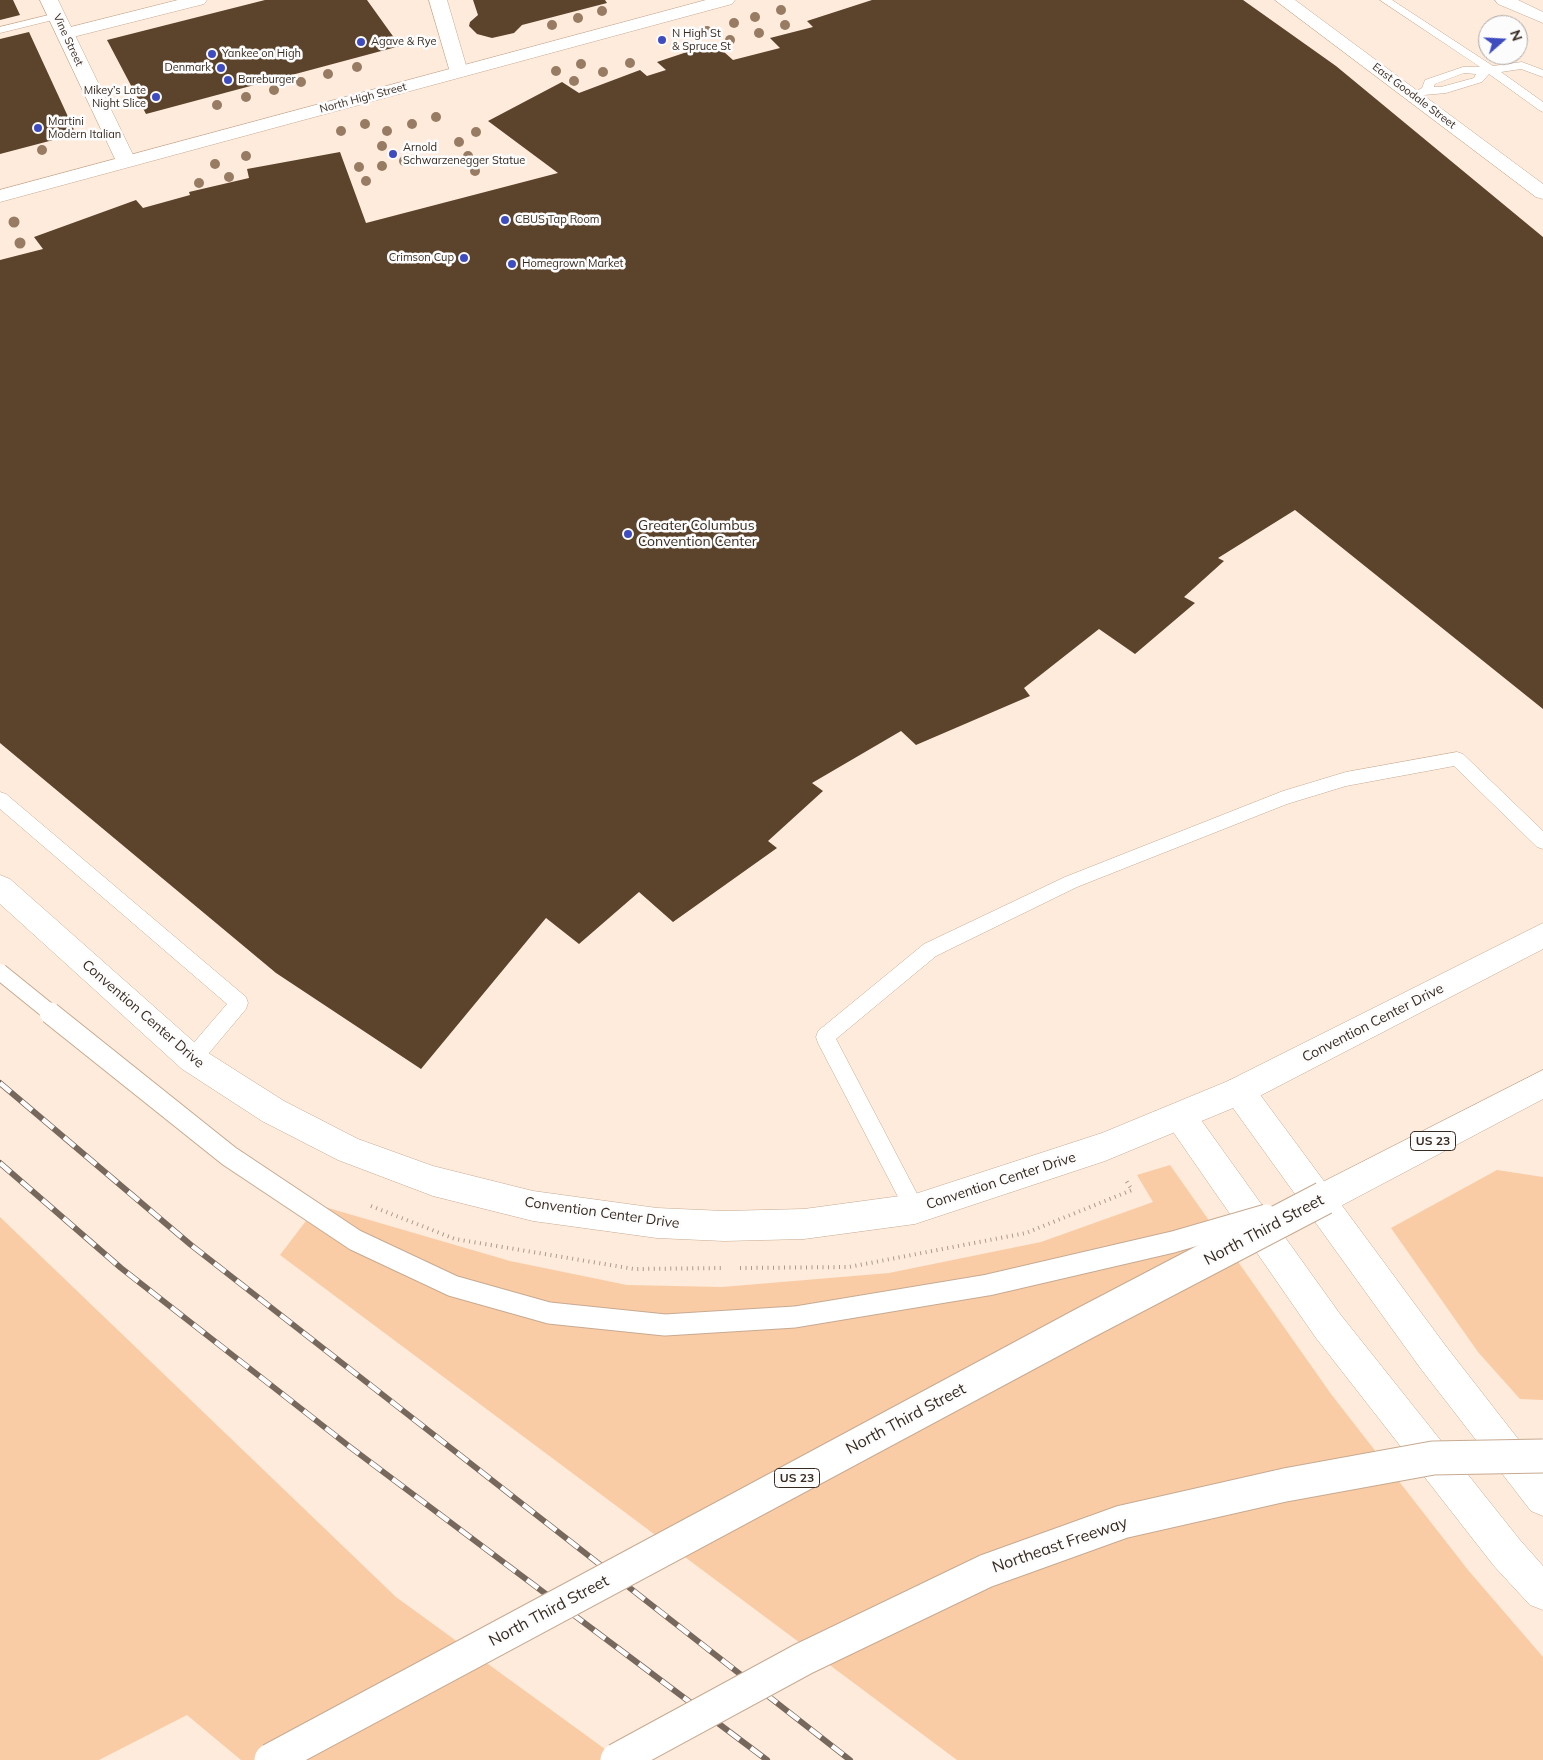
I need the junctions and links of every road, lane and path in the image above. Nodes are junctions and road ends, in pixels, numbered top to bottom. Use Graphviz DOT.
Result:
graph roads {
  1 [pos="49,0"];
  2 [pos="198,0"];
  3 [pos="438,0"];
  4 [pos="726,0"];
  5 [pos="1284,0"];
  6 [pos="1385,0"];
  7 [pos="1504,0"];
  8 [pos="57,16"];
  9 [pos="1543,18"];
  10 [pos="0,30"];
  11 [pos="65,34"];
  12 [pos="1487,70"];
  13 [pos="459,72"];
  14 [pos="1543,74"];
  15 [pos="1420,93"];
  16 [pos="1543,108"];
  17 [pos="126,161"];
  18 [pos="1543,193"];
  19 [pos="0,196"];
  20 [pos="0,799"];
  21 [pos="1543,842"];
  22 [pos="0,888"];
  23 [pos="1543,935"];
  24 [pos="0,972"];
  25 [pos="192,1059"];
  26 [pos="1543,1084"];
  27 [pos="1239,1091"];
  28 [pos="1180,1116"];
  29 [pos="1324,1198"];
  30 [pos="914,1209"];
  31 [pos="1543,1456"];
  32 [pos="1543,1499"];
  33 [pos="1543,1592"];
  34 [pos="272,1760"];
  35 [pos="617,1760"];
  1 -- 8 [label="main road, Vine Street"];
  2 -- 11 [label="main road"];
  3 -- 13 [label="main road"];
  4 -- 13 [label="main road, North High Street"];
  5 -- 15 [label="main road, East Goodale Street"];
  6 -- 12 [label="lane"];
  7 -- 9 [label="main road"];
  8 -- 10 [label="lane"];
  8 -- 11 [label="main road, Vine Street"];
  11 -- 17 [label="main road, Vine Street"];
  12 -- 14 [label="lane"];
  12 -- 15 [label="lane"];
  12 -- 16 [label="lane"];
  13 -- 17 [label="main road, North High Street"];
  15 -- 18 [label="main road, East Goodale Street"];
  17 -- 19 [label="main road, North High Street"];
  20 -- 25 [label="lane"];
  21 -- 30 [label="lane"];
  22 -- 25 [label="main road, Convention Center Drive"];
  23 -- 27 [label="main road, Convention Center Drive"];
  24 -- 29 [label="lane, bridge"];
  25 -- 30 [label="main road, Convention Center Drive"];
  26 -- 29 [label="main road, North Third Street / US 23"];
  27 -- 28 [label="main road, Convention Center Drive"];
  27 -- 32 [label="main road"];
  28 -- 30 [label="main road, Convention Center Drive"];
  28 -- 33 [label="main road"];
  29 -- 34 [label="main road, North Third Street / US 23, bridge"];
  31 -- 35 [label="main road, Northeast Freeway, bridge"];
}
